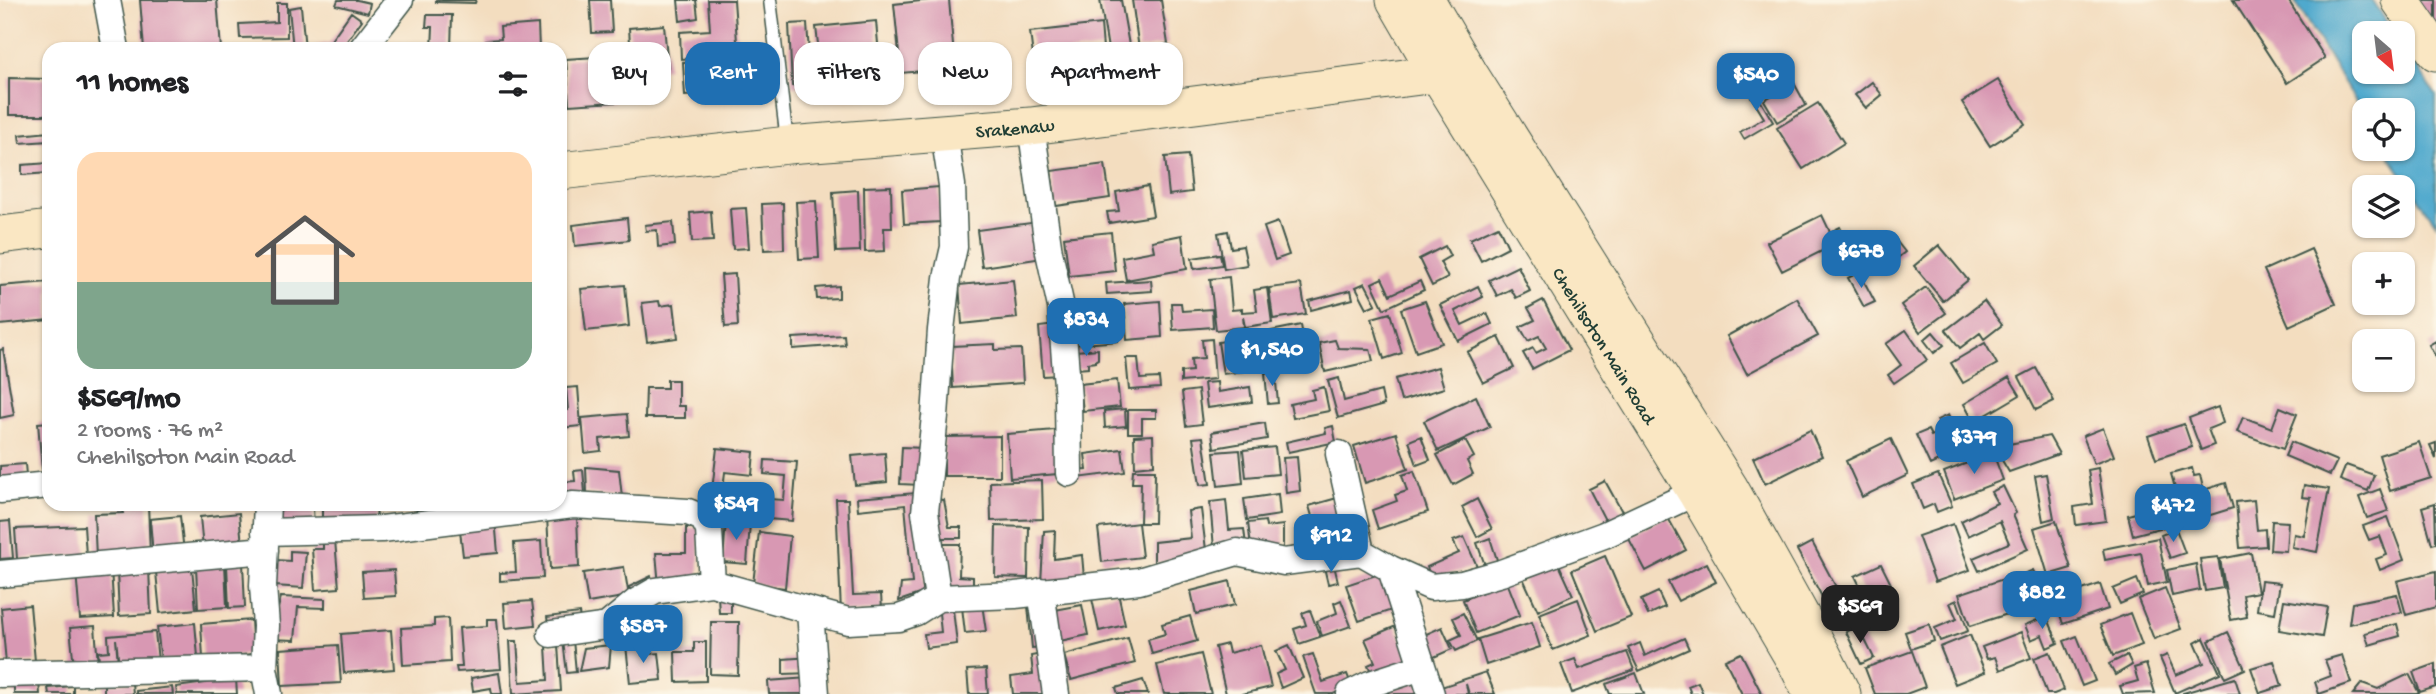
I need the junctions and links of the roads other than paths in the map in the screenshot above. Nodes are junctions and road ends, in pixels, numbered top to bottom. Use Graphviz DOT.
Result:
graph roads {
  1 [pos="107,0"];
  2 [pos="400,0"];
  3 [pos="770,0"];
  4 [pos="1395,0"];
  5 [pos="1426,0"];
  6 [pos="2400,0"];
  7 [pos="115,42"];
  8 [pos="367,42"];
  9 [pos="2436,52"];
  10 [pos="1452,72"];
  11 [pos="1031,126"];
  12 [pos="944,134"];
  13 [pos="788,145"];
  14 [pos="567,170"];
  15 [pos="42,230"];
  16 [pos="0,234"];
  17 [pos="1339,454"];
  18 [pos="1069,473"];
  19 [pos="42,486"];
  20 [pos="0,490"];
  21 [pos="1696,492"];
  22 [pos="567,506"];
  23 [pos="267,511"];
  24 [pos="525,511"];
  25 [pos="265,541"];
  26 [pos="1361,552"];
  27 [pos="1391,569"];
  28 [pos="0,574"];
  29 [pos="712,583"];
  30 [pos="1041,591"];
  31 [pos="938,598"];
  32 [pos="810,611"];
  33 [pos="551,634"];
  34 [pos="1422,667"];
  35 [pos="264,668"];
  36 [pos="0,674"];
  37 [pos="269,694"];
  38 [pos="816,694"];
  39 [pos="1056,694"];
  40 [pos="1350,694"];
  41 [pos="1431,694"];
  42 [pos="1812,694"];
  43 [pos="1842,694"];
  1 -- 7 [label="street"];
  2 -- 8 [label="street"];
  3 -- 13 [label="lane"];
  4 -- 10 [label="main road, Chehilsoton Main Road"];
  5 -- 10 [label="main road, Chehilsoton Main Road"];
  6 -- 9 [label="main road"];
  10 -- 11 [label="main road, Srakenaw"];
  10 -- 21 [label="main road, Chehilsoton Main Road"];
  10 -- 43 [label="main road, Chehilsoton Main Road"];
  11 -- 12 [label="main road, Srakenaw"];
  11 -- 18 [label="street"];
  12 -- 13 [label="main road, Srakenaw"];
  12 -- 31 [label="street"];
  13 -- 14 [label="main road, Srakenaw"];
  15 -- 16 [label="main road"];
  17 -- 26 [label="street"];
  19 -- 20 [label="street"];
  21 -- 27 [label="street"];
  21 -- 42 [label="main road, Chehilsoton Main Road"];
  22 -- 29 [label="street"];
  23 -- 25 [label="street"];
  24 -- 25 [label="street"];
  25 -- 28 [label="street"];
  25 -- 35 [label="street"];
  26 -- 27 [label="street"];
  26 -- 30 [label="street"];
  27 -- 34 [label="street"];
  29 -- 32 [label="street"];
  29 -- 33 [label="street"];
  30 -- 31 [label="street"];
  30 -- 39 [label="street"];
  31 -- 32 [label="street"];
  32 -- 38 [label="street"];
  34 -- 40 [label="street"];
  34 -- 41 [label="street"];
  35 -- 36 [label="street"];
  35 -- 37 [label="street"];
}
